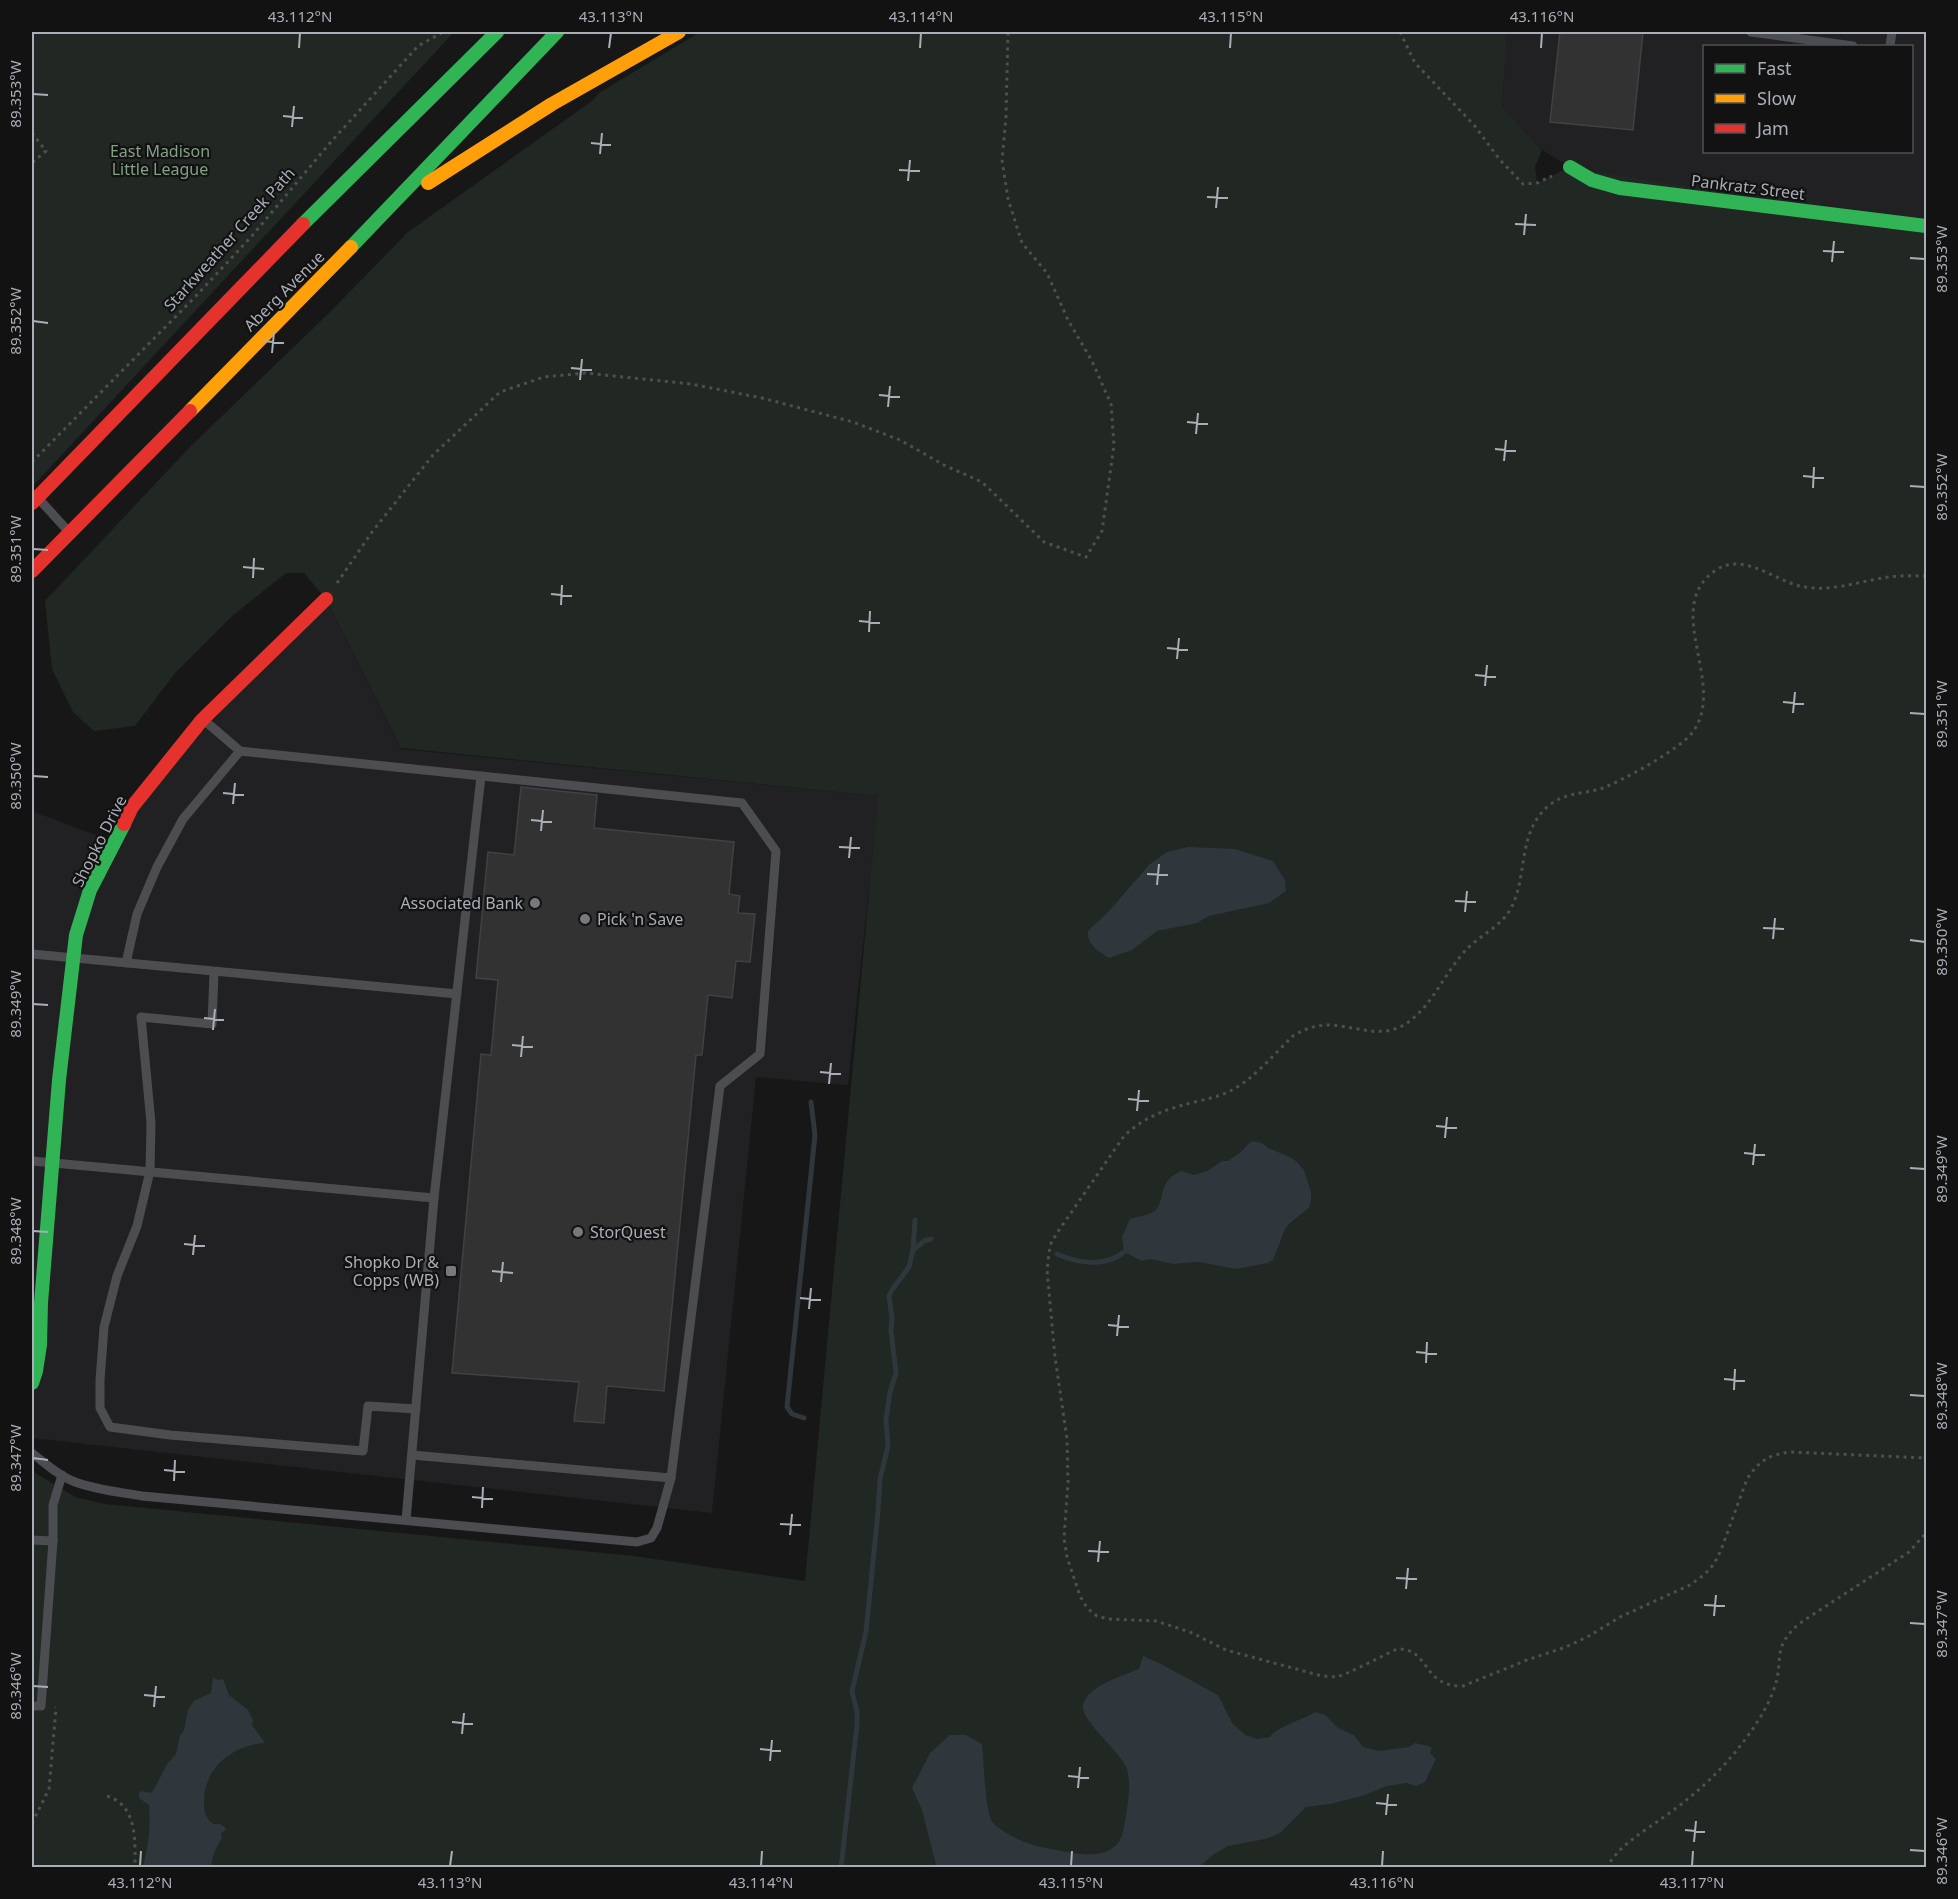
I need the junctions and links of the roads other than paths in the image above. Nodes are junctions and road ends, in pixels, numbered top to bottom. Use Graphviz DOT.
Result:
graph roads {
  1 [pos="557,32"];
  2 [pos="679,32"];
  3 [pos="1750,32"];
  4 [pos="493,33"];
  5 [pos="1846,45"];
  6 [pos="1570,167"];
  7 [pos="386,211"];
  8 [pos="1926,226"];
  9 [pos="34,500"];
  10 [pos="69,533"];
  11 [pos="32,571"];
  12 [pos="326,599"];
  13 [pos="202,720"];
  14 [pos="240,752"];
  15 [pos="481,776"];
  16 [pos="32,954"];
  17 [pos="74,958"];
  18 [pos="126,963"];
  19 [pos="214,972"];
  20 [pos="457,994"];
  21 [pos="32,1161"];
  22 [pos="52,1162"];
  23 [pos="150,1171"];
  24 [pos="434,1198"];
  25 [pos="32,1383"];
  26 [pos="416,1409"];
  27 [pos="32,1453"];
  28 [pos="412,1455"];
  29 [pos="62,1475"];
  30 [pos="671,1478"];
  31 [pos="406,1520"];
  32 [pos="32,1540"];
  33 [pos="53,1541"];
  34 [pos="32,1706"];
  1 -- 7 [label="main road, Aberg Avenue"];
  2 -- 7 [label="main road"];
  3 -- 5 [label="lane"];
  4 -- 9 [label="main road, Aberg Avenue"];
  6 -- 8 [label="main road, Pankratz Street"];
  7 -- 10 [label="main road, Aberg Avenue"];
  9 -- 10 [label="lane"];
  10 -- 11 [label="main road, Aberg Avenue"];
  12 -- 13 [label="main road, Shopko Drive"];
  13 -- 14 [label="lane"];
  13 -- 17 [label="main road, Shopko Drive"];
  14 -- 15 [label="lane"];
  14 -- 18 [label="lane"];
  15 -- 20 [label="lane"];
  15 -- 30 [label="lane"];
  16 -- 17 [label="lane"];
  17 -- 18 [label="lane"];
  17 -- 22 [label="main road, Shopko Drive"];
  18 -- 19 [label="lane"];
  19 -- 20 [label="lane"];
  19 -- 23 [label="lane"];
  20 -- 24 [label="lane"];
  21 -- 22 [label="lane"];
  22 -- 23 [label="lane"];
  22 -- 25 [label="main road, Shopko Drive"];
  23 -- 24 [label="lane"];
  23 -- 26 [label="lane"];
  24 -- 26 [label="lane"];
  26 -- 28 [label="lane"];
  27 -- 29 [label="lane"];
  28 -- 30 [label="lane"];
  28 -- 31 [label="lane"];
  29 -- 31 [label="lane"];
  29 -- 33 [label="lane"];
  30 -- 31 [label="lane"];
  32 -- 33 [label="lane"];
  33 -- 34 [label="lane"];
}
